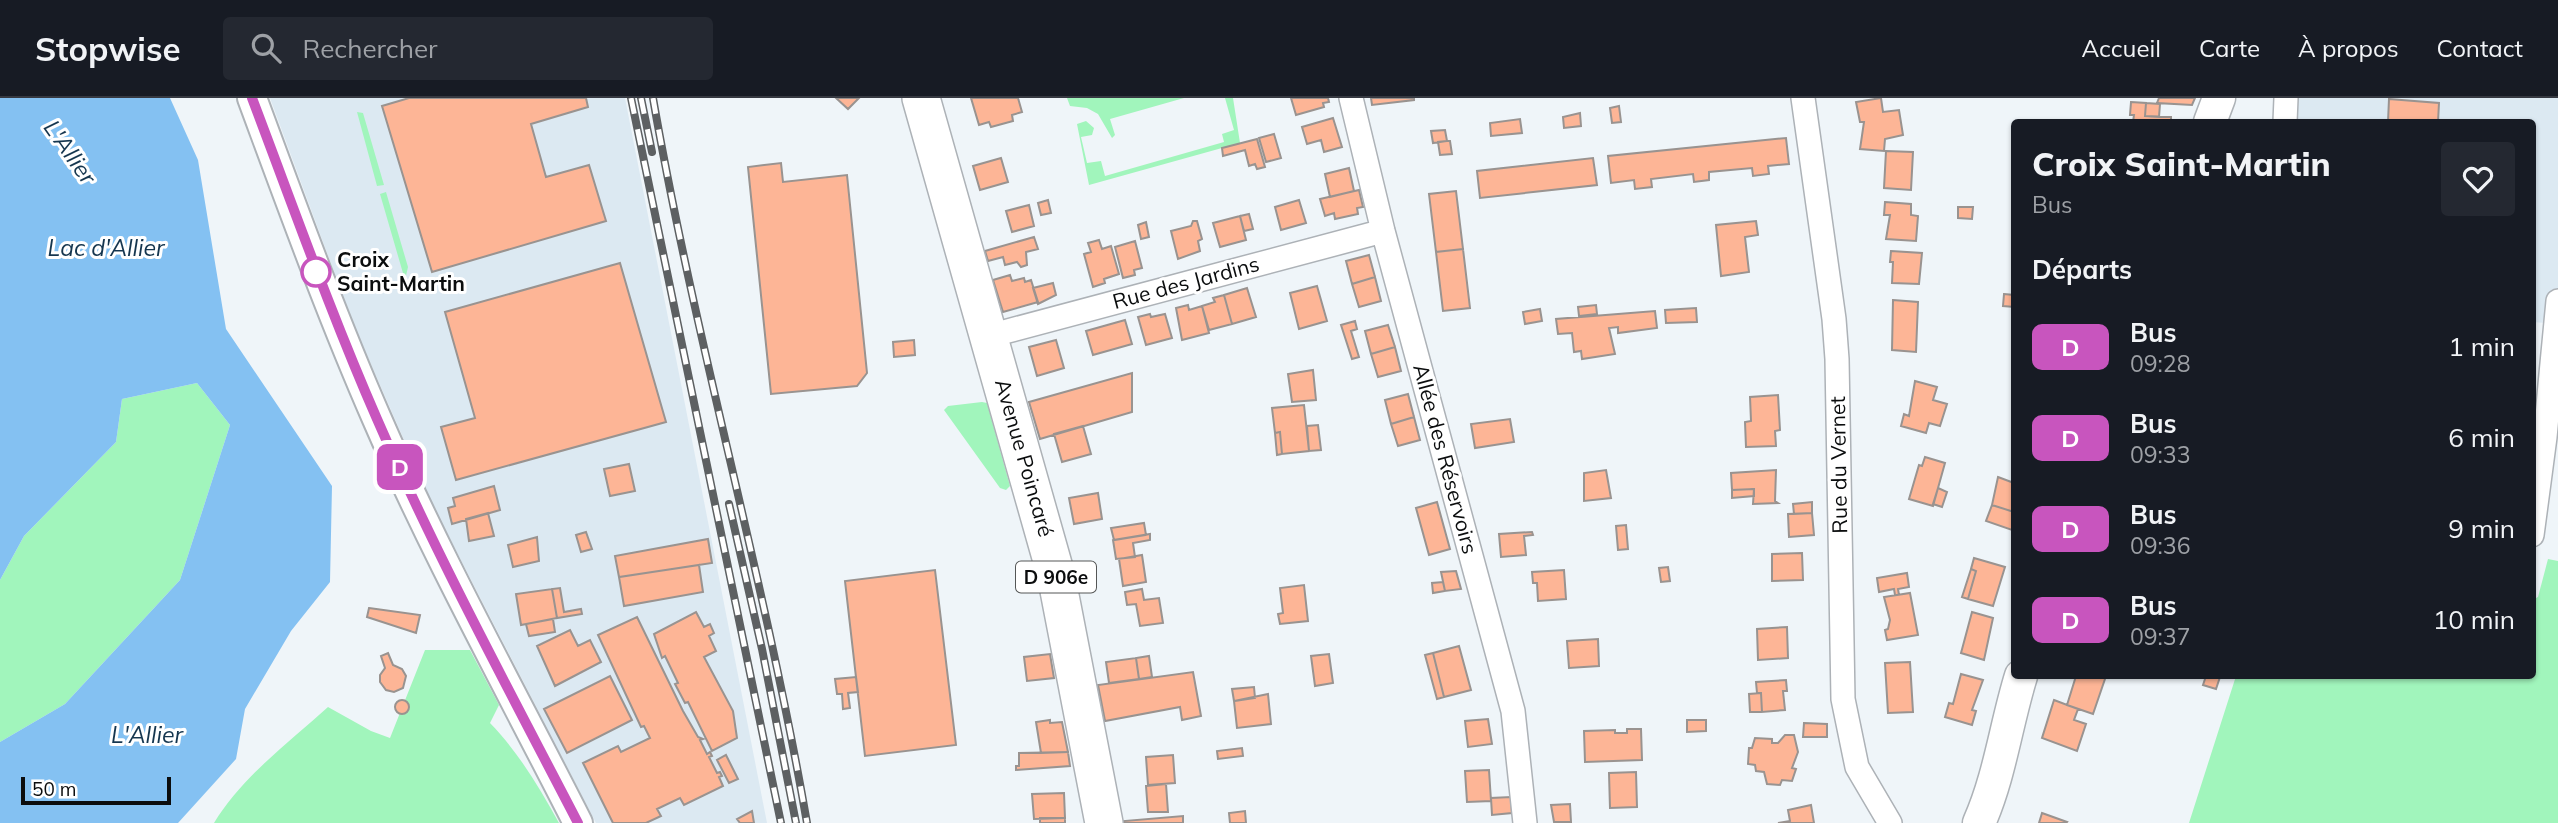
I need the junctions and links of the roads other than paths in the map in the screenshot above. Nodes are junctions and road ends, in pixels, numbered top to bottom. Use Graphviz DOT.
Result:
graph roads {
  1 [pos="252,98"];
  2 [pos="921,98"];
  3 [pos="1351,98"];
  4 [pos="1804,98"];
  5 [pos="2220,98"];
  6 [pos="2235,98"];
  7 [pos="2286,98"];
  8 [pos="2211,119"];
  9 [pos="2227,119"];
  10 [pos="2285,119"];
  11 [pos="1384,231"];
  12 [pos="2558,301"];
  13 [pos="989,336"];
  14 [pos="2536,505"];
  15 [pos="2020,679"];
  16 [pos="578,823"];
  17 [pos="1104,823"];
  18 [pos="1525,823"];
  19 [pos="1889,823"];
  20 [pos="1979,823"];
  1 -- 16 [label="street"];
  2 -- 13 [label="main road, Avenue Poincaré / D 906e"];
  3 -- 11 [label="street, Allée des Réservoirs"];
  4 -- 19 [label="street, Rue du Vernet"];
  5 -- 8 [label="main road"];
  6 -- 9 [label="main road"];
  7 -- 10 [label="street"];
  11 -- 13 [label="street, Rue des Jardins"];
  11 -- 18 [label="street, Allée des Réservoirs"];
  12 -- 14 [label="street"];
  13 -- 17 [label="main road, Avenue Poincaré / D 906e"];
  15 -- 20 [label="main road"];
}
